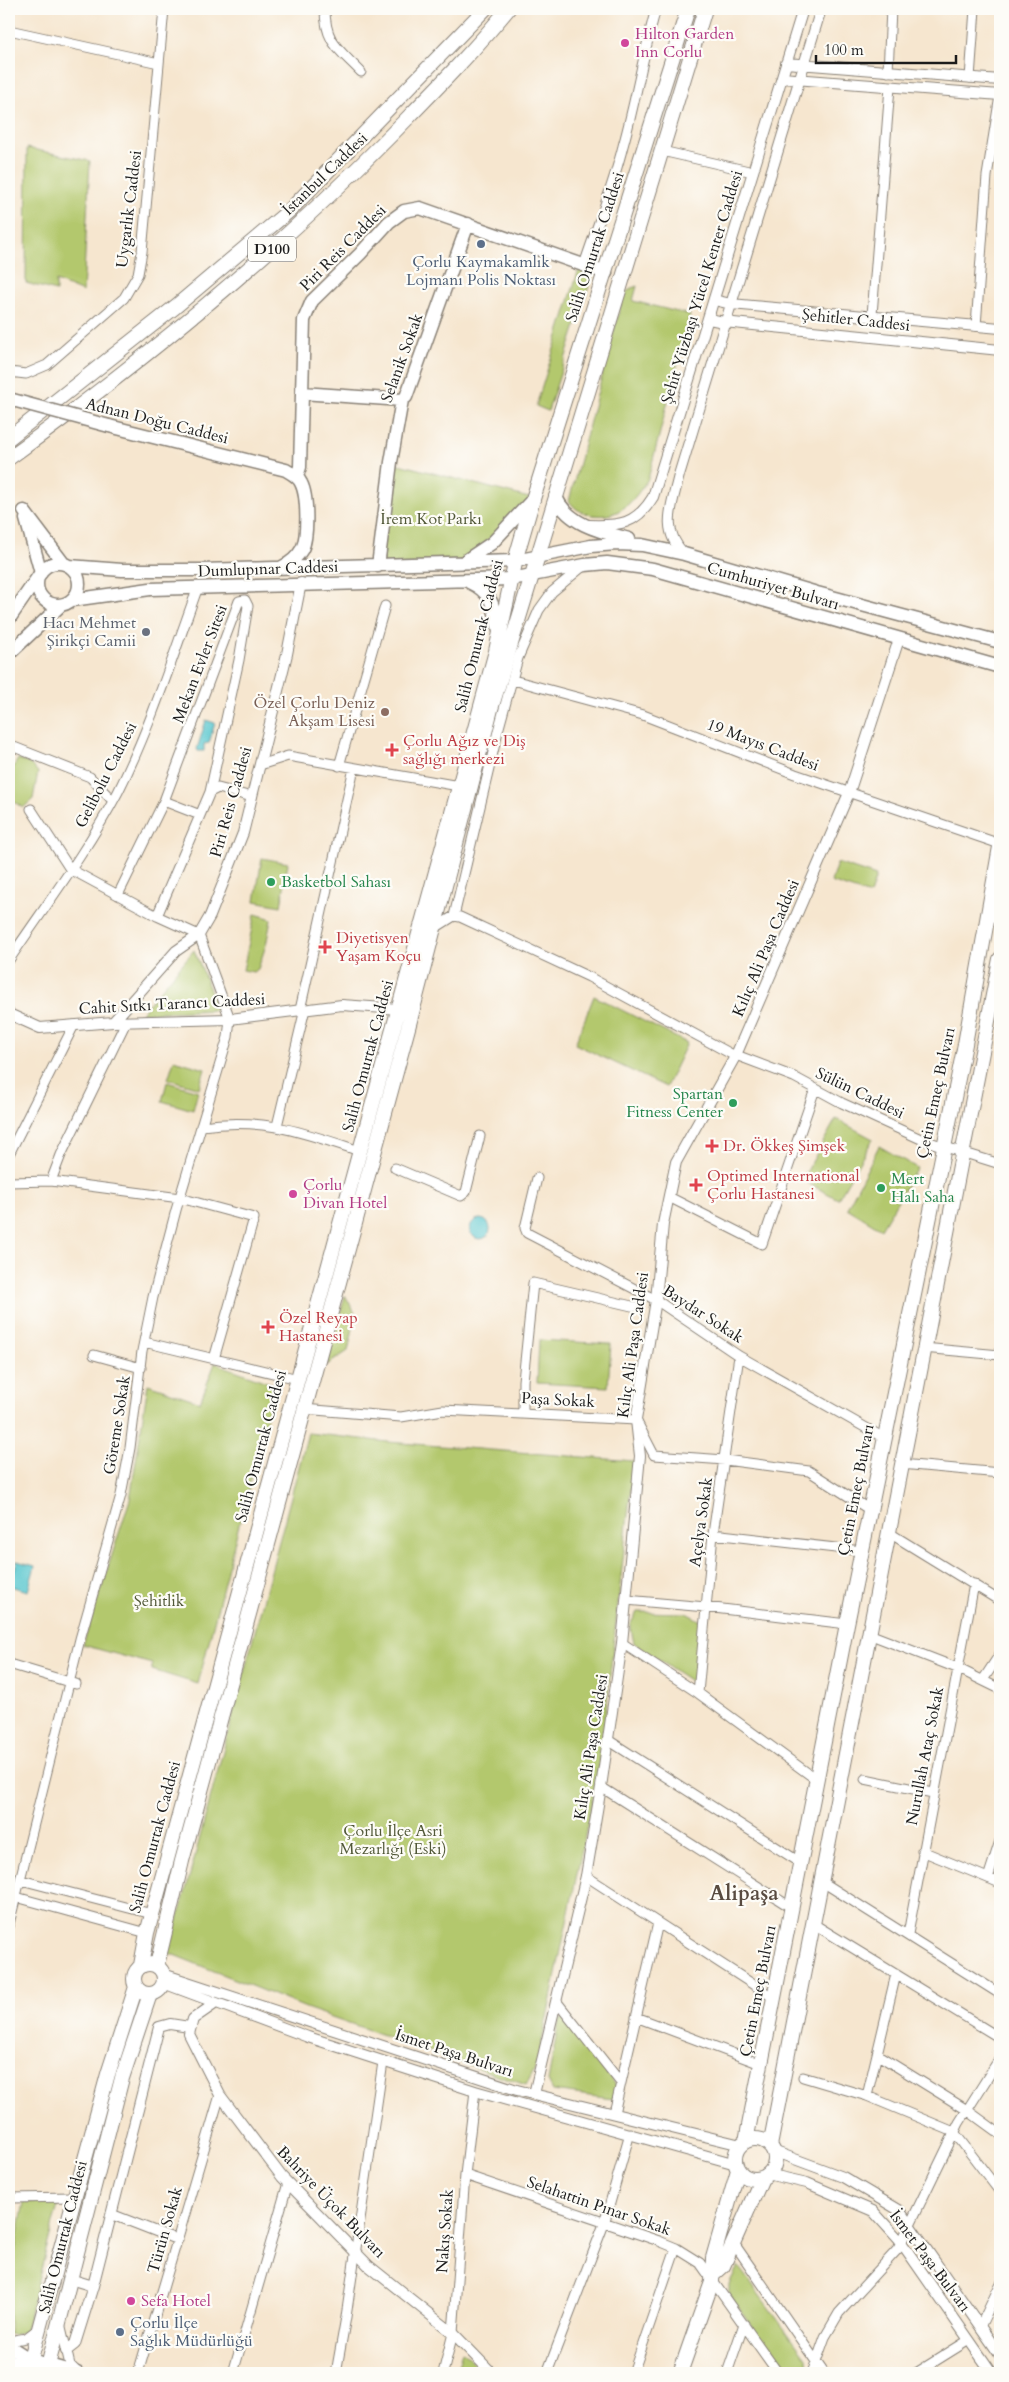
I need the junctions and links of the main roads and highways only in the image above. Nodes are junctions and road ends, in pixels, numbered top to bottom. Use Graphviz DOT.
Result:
graph roads {
  1 [pos="485,9"];
  2 [pos="680,9"];
  3 [pos="688,9"];
  4 [pos="705,9"];
  5 [pos="507,10"];
  6 [pos="668,74"];
  7 [pos="468,224"];
  8 [pos="606,273"];
  9 [pos="302,393"];
  10 [pos="9,399"];
  11 [pos="402,400"];
  12 [pos="9,438"];
  13 [pos="9,458"];
  14 [pos="297,476"];
  15 [pos="556,497"];
  16 [pos="533,499"];
  17 [pos="304,545"];
  18 [pos="680,553"];
  19 [pos="539,556"];
  20 [pos="515,561"];
  21 [pos="462,563"];
  22 [pos="67,565"];
  23 [pos="315,566"];
  24 [pos="378,566"];
  25 [pos="280,568"];
  26 [pos="534,574"];
  27 [pos="39,575"];
  28 [pos="511,579"];
  29 [pos="464,580"];
  30 [pos="72,600"];
  31 [pos="60,606"];
  32 [pos="9,620"];
  33 [pos="499,631"];
  34 [pos="1000,642"];
  35 [pos="9,654"];
  36 [pos="1000,666"];
  37 [pos="1000,846"];
  38 [pos="1000,959"];
  39 [pos="142,1965"];
  40 [pos="161,1974"];
  41 [pos="136,1987"];
  42 [pos="150,1994"];
  43 [pos="744,2143"];
  44 [pos="772,2148"];
  45 [pos="737,2167"];
  46 [pos="765,2176"];
  47 [pos="713,2278"];
  48 [pos="9,2346"];
  49 [pos="10,2360"];
  50 [pos="26,2369"];
  51 [pos="47,2371"];
  52 [pos="78,2373"];
  53 [pos="680,2373"];
  1 -- 12 [label="main road, İstanbul Caddesi"];
  2 -- 6 [label="main road"];
  3 -- 6 [label="main road"];
  4 -- 15 [label="main road, Salih Omurtak Caddesi"];
  5 -- 13 [label="main road, İstanbul Caddesi / D100"];
  6 -- 8 [label="main road, Salih Omurtak Caddesi"];
  7 -- 8 [label="main road, Piri Reis Caddesi"];
  7 -- 9 [label="main road, Piri Reis Caddesi"];
  7 -- 11 [label="main road, Selanik Sokak"];
  8 -- 16 [label="main road, Salih Omurtak Caddesi"];
  9 -- 11 [label="main road"];
  9 -- 14 [label="main road, Piri Reis Caddesi"];
  10 -- 14 [label="main road, Adnan Doğu Caddesi, bridge"];
  11 -- 24 [label="main road, Selanik Sokak"];
  14 -- 17 [label="main road, Piri Reis Caddesi"];
  15 -- 18 [label="main road"];
  15 -- 19 [label="main road, Salih Omurtak Caddesi"];
  16 -- 20 [label="main road, Salih Omurtak Caddesi"];
  16 -- 21 [label="main road"];
  17 -- 23 [label="main road"];
  17 -- 25 [label="main road"];
  18 -- 19 [label="main road, Cumhuriyet Bulvarı"];
  18 -- 34 [label="main road, Cumhuriyet Bulvarı"];
  19 -- 20 [label="main road"];
  19 -- 26 [label="main road, Salih Omurtak Caddesi"];
  20 -- 21 [label="main road, Dumlupınar Caddesi"];
  20 -- 28 [label="main road, Salih Omurtak Caddesi"];
  21 -- 24 [label="main road, Dumlupınar Caddesi"];
  22 -- 25 [label="main road, Dumlupınar Caddesi"];
  22 -- 27 [label="main road"];
  22 -- 27 [label="main road"];
  22 -- 30 [label="main road"];
  23 -- 24 [label="main road, Dumlupınar Caddesi"];
  23 -- 25 [label="main road, Dumlupınar Caddesi"];
  26 -- 28 [label="main road"];
  26 -- 36 [label="main road, Cumhuriyet Bulvarı"];
  26 -- 40 [label="main road, Salih Omurtak Caddesi"];
  27 -- 31 [label="main road"];
  27 -- 32 [label="main road"];
  28 -- 29 [label="main road, Dumlupınar Caddesi"];
  28 -- 33 [label="main road, Salih Omurtak Caddesi"];
  29 -- 30 [label="main road, Dumlupınar Caddesi"];
  29 -- 33 [label="main road"];
  30 -- 31 [label="main road"];
  31 -- 35 [label="main road"];
  33 -- 39 [label="main road, Salih Omurtak Caddesi"];
  37 -- 43 [label="main road, Çetin Emeç Bulvarı"];
  38 -- 44 [label="main road"];
  39 -- 40 [label="main road"];
  39 -- 41 [label="main road"];
  40 -- 42 [label="main road"];
  41 -- 42 [label="main road"];
  41 -- 50 [label="main road, Salih Omurtak Caddesi"];
  42 -- 51 [label="main road, Salih Omurtak Caddesi"];
  43 -- 44 [label="main road"];
  43 -- 45 [label="main road"];
  44 -- 46 [label="main road"];
  45 -- 46 [label="main road"];
  45 -- 47 [label="main road"];
  46 -- 47 [label="main road"];
  47 -- 53 [label="main road"];
  48 -- 50 [label="main road"];
  49 -- 50 [label="main road"];
  50 -- 51 [label="main road"];
  51 -- 52 [label="main road"];
}
